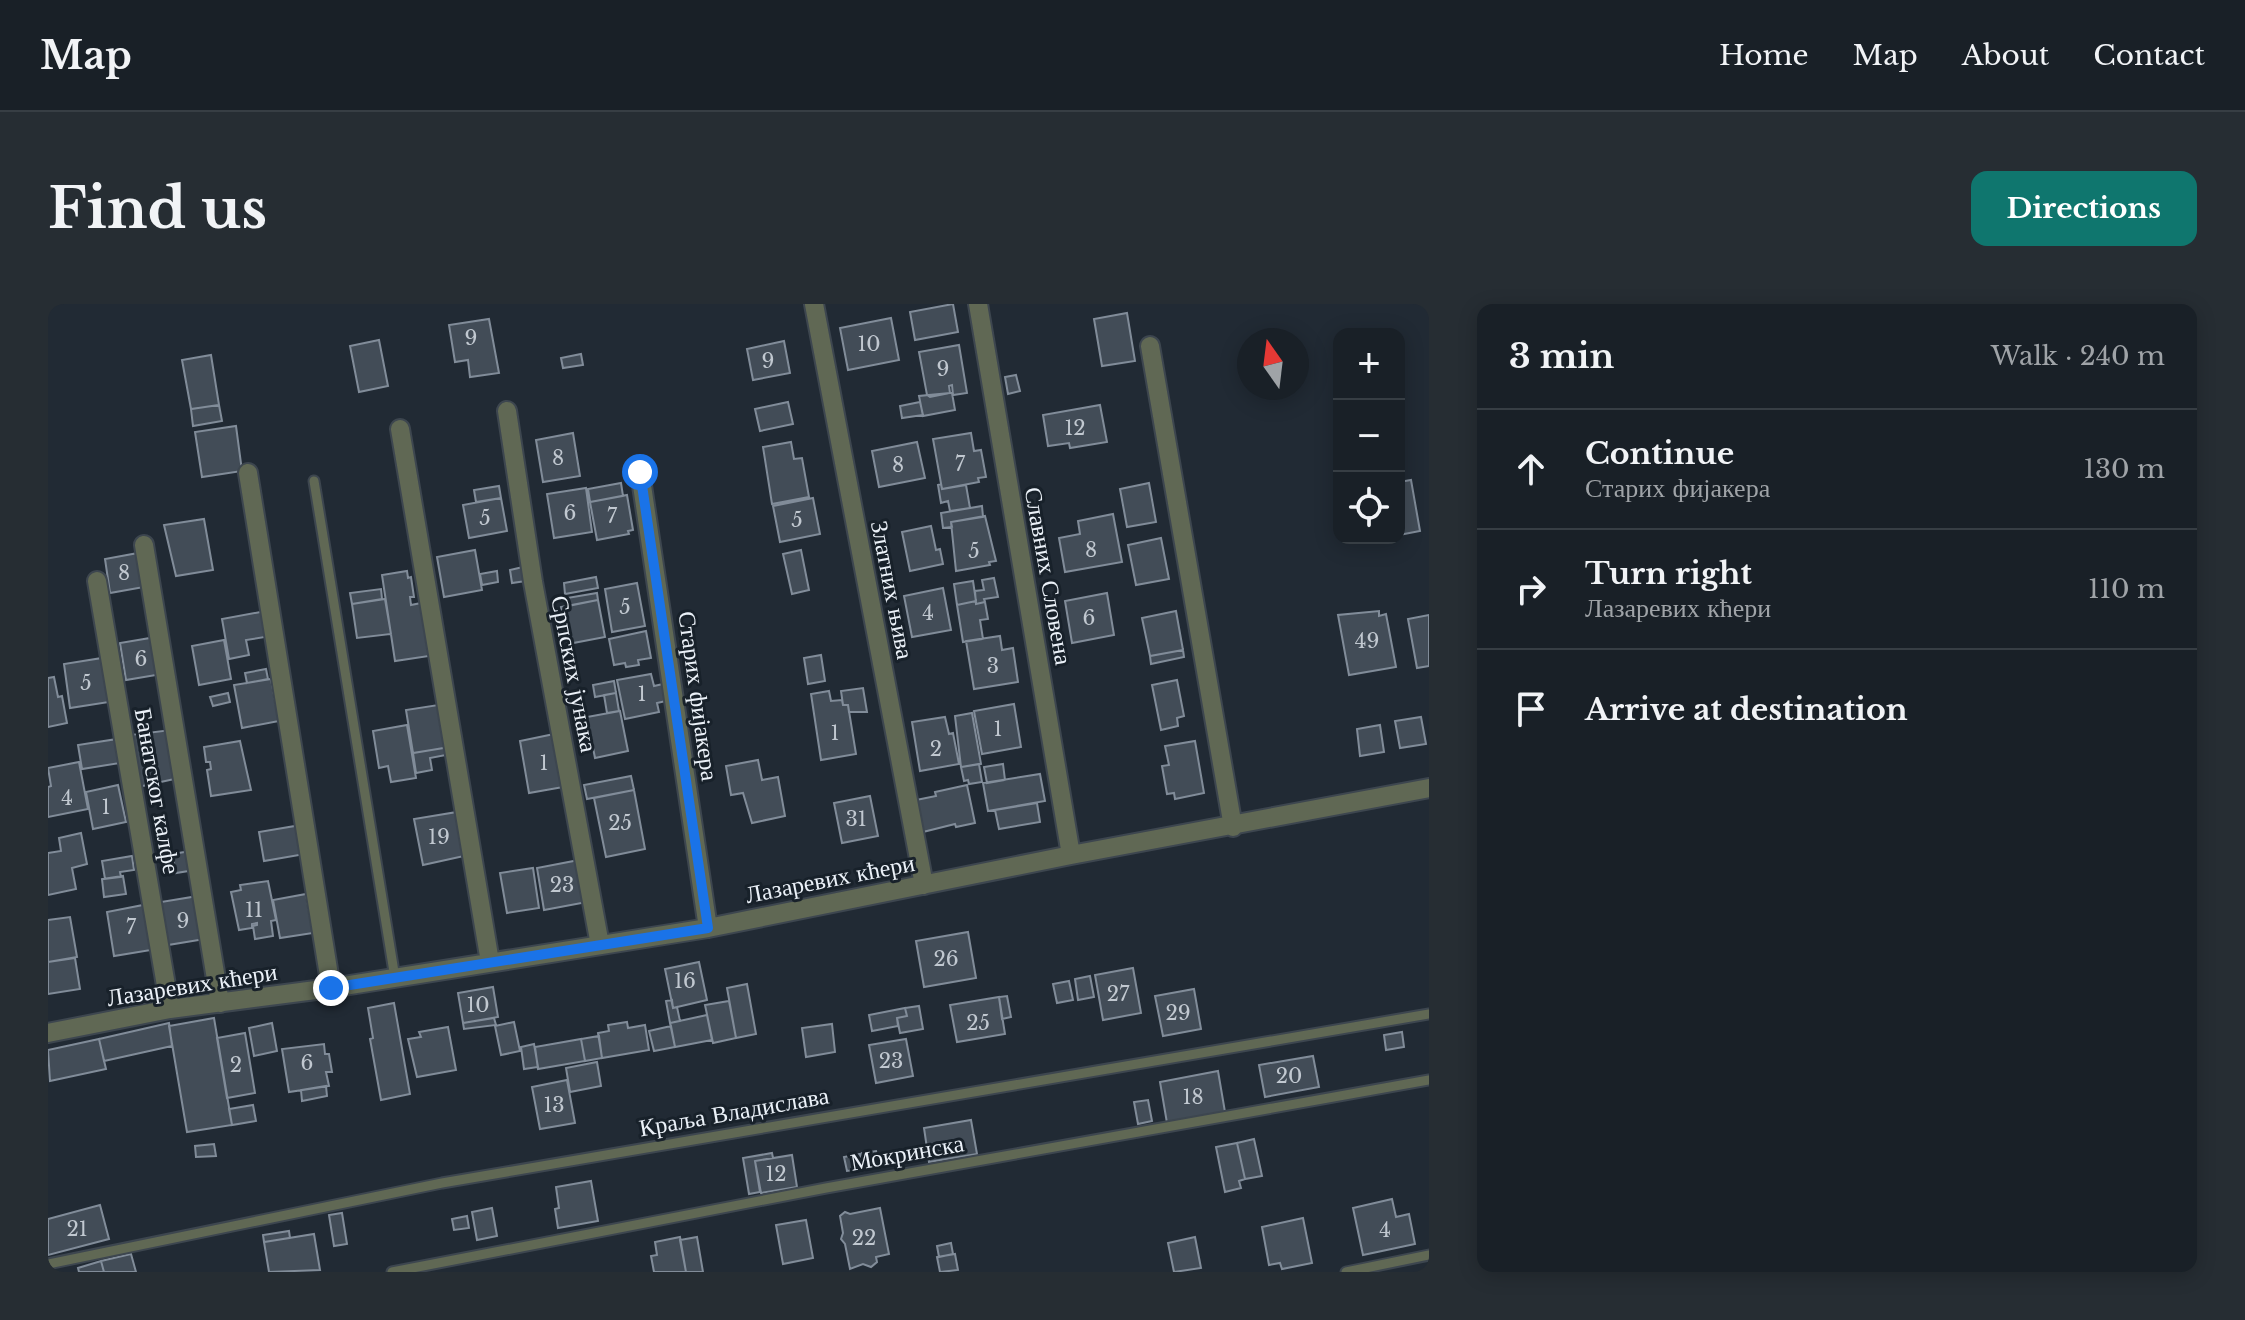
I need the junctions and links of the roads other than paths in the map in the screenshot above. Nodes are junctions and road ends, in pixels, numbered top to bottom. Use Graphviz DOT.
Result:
graph roads {
  1 [pos="814,304"];
  2 [pos="978,304"];
  3 [pos="1150,346"];
  4 [pos="507,411"];
  5 [pos="400,429"];
  6 [pos="640,472"];
  7 [pos="248,473"];
  8 [pos="314,481"];
  9 [pos="144,545"];
  10 [pos="97,581"];
  11 [pos="1429,788"];
  12 [pos="1233,827"];
  13 [pos="1071,855"];
  14 [pos="924,885"];
  15 [pos="708,928"];
  16 [pos="600,945"];
  17 [pos="490,962"];
  18 [pos="395,978"];
  19 [pos="331,988"];
  20 [pos="220,1003"];
  21 [pos="170,1009"];
  22 [pos="1429,1014"];
  23 [pos="48,1033"];
  24 [pos="1429,1080"];
  25 [pos="1429,1255"];
  26 [pos="48,1264"];
  27 [pos="392,1272"];
  28 [pos="1346,1272"];
  1 -- 14 [label="street, Златних њива"];
  2 -- 13 [label="street, Славних Словена"];
  3 -- 12 [label="street"];
  4 -- 16 [label="street, Српских јунака"];
  5 -- 17 [label="street"];
  6 -- 15 [label="street, Старих фијакера"];
  7 -- 19 [label="street"];
  8 -- 18 [label="lane"];
  9 -- 20 [label="street"];
  10 -- 21 [label="street, Банатског калфе"];
  11 -- 12 [label="street, Лазаревих кћери"];
  12 -- 13 [label="street, Лазаревих кћери"];
  13 -- 14 [label="street, Лазаревих кћери"];
  14 -- 15 [label="street, Лазаревих кћери"];
  15 -- 16 [label="street, Лазаревих кћери"];
  16 -- 17 [label="street, Лазаревих кћери"];
  17 -- 18 [label="street, Лазаревих кћери"];
  18 -- 19 [label="street, Лазаревих кћери"];
  19 -- 20 [label="street, Лазаревих кћери"];
  20 -- 21 [label="street, Лазаревих кћери"];
  21 -- 23 [label="street, Лазаревих кћери"];
  22 -- 26 [label="lane, Краља Владислава"];
  24 -- 27 [label="lane, Мокринска"];
  25 -- 28 [label="lane"];
}
